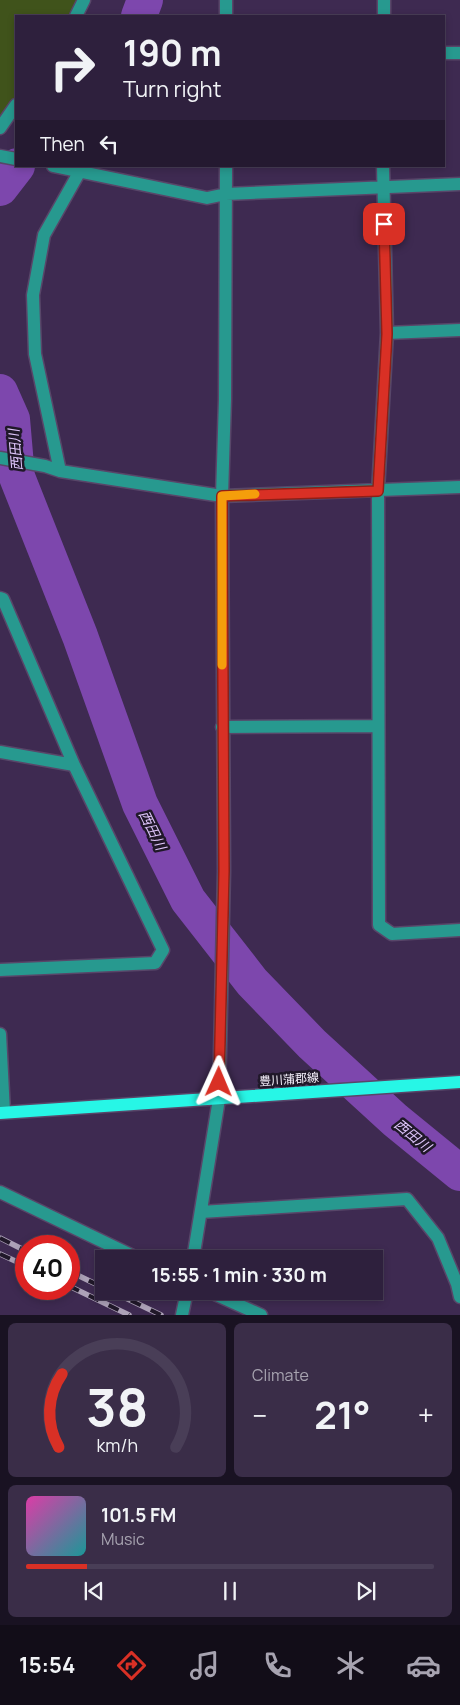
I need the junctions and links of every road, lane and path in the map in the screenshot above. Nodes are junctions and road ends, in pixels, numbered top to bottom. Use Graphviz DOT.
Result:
graph roads {
  1 [pos="84,0"];
  2 [pos="226,0"];
  3 [pos="384,0"];
  4 [pos="76,15"];
  5 [pos="226,15"];
  6 [pos="384,15"];
  7 [pos="445,53"];
  8 [pos="460,53"];
  9 [pos="15,106"];
  10 [pos="0,128"];
  11 [pos="0,156"];
  12 [pos="15,160"];
  13 [pos="58,167"];
  14 [pos="226,167"];
  15 [pos="383,167"];
  16 [pos="84,172"];
  17 [pos="460,184"];
  18 [pos="383,188"];
  19 [pos="226,194"];
  20 [pos="460,330"];
  21 [pos="387,334"];
  22 [pos="0,458"];
  23 [pos="60,472"];
  24 [pos="460,488"];
  25 [pos="378,491"];
  26 [pos="222,496"];
  27 [pos="0,598"];
  28 [pos="378,726"];
  29 [pos="222,727"];
  30 [pos="0,752"];
  31 [pos="74,765"];
  32 [pos="460,930"];
  33 [pos="0,970"];
  34 [pos="0,1034"];
  35 [pos="460,1082"];
  36 [pos="219,1099"];
  37 [pos="2,1113"];
  38 [pos="0,1192"];
  39 [pos="201,1212"];
  40 [pos="120,1250"];
  41 [pos="194,1250"];
  42 [pos="460,1297"];
  43 [pos="185,1300"];
  44 [pos="228,1300"];
  45 [pos="182,1315"];
  46 [pos="260,1315"];
  1 -- 4 [label="street"];
  2 -- 5 [label="street"];
  3 -- 6 [label="street"];
  7 -- 8 [label="street"];
  9 -- 10 [label="street"];
  11 -- 12 [label="street"];
  13 -- 16 [label="street"];
  14 -- 19 [label="street"];
  15 -- 18 [label="street"];
  16 -- 19 [label="street"];
  16 -- 23 [label="street"];
  17 -- 18 [label="street"];
  18 -- 19 [label="street"];
  18 -- 21 [label="street"];
  19 -- 26 [label="street"];
  20 -- 21 [label="street"];
  21 -- 25 [label="street"];
  22 -- 23 [label="street"];
  23 -- 26 [label="street"];
  24 -- 25 [label="street"];
  25 -- 26 [label="street"];
  25 -- 28 [label="street"];
  26 -- 29 [label="street"];
  27 -- 31 [label="street"];
  28 -- 29 [label="street"];
  28 -- 32 [label="street"];
  29 -- 36 [label="street"];
  30 -- 31 [label="street"];
  31 -- 33 [label="street"];
  34 -- 37 [label="street"];
  35 -- 36 [label="main road, 豊川蒲郡線"];
  36 -- 37 [label="main road, 豊川蒲郡線"];
  36 -- 39 [label="street"];
  38 -- 40 [label="street"];
  39 -- 41 [label="street"];
  39 -- 42 [label="street"];
  43 -- 45 [label="street"];
  44 -- 46 [label="street"];
}
